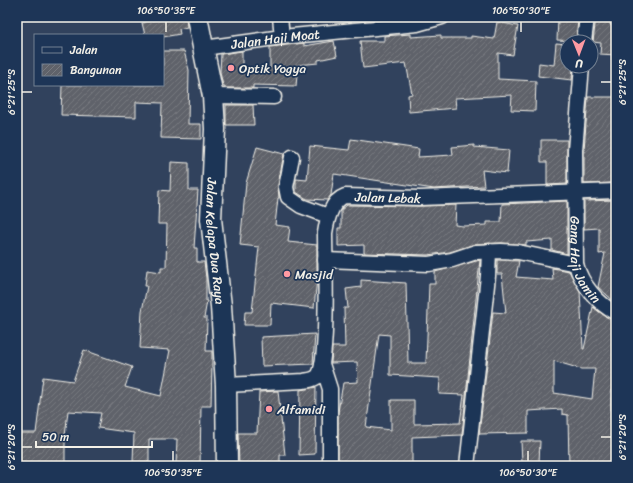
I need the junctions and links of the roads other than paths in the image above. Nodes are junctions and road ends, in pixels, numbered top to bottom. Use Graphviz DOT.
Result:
graph roads {
  1 [pos="197,17"];
  2 [pos="280,17"];
  3 [pos="442,17"];
  4 [pos="587,17"];
  5 [pos="394,22"];
  6 [pos="585,34"];
  7 [pos="282,38"];
  8 [pos="204,48"];
  9 [pos="581,74"];
  10 [pos="213,96"];
  11 [pos="274,97"];
  12 [pos="292,157"];
  13 [pos="616,191"];
  14 [pos="575,193"];
  15 [pos="328,216"];
  16 [pos="489,251"];
  17 [pos="325,260"];
  18 [pos="576,264"];
  19 [pos="616,313"];
  20 [pos="322,364"];
  21 [pos="226,385"];
  22 [pos="227,466"];
  23 [pos="330,466"];
  24 [pos="467,466"];
  1 -- 8 [label="main road, Jalan Kelapa Dua Raya"];
  2 -- 7 [label="street"];
  3 -- 5 [label="street, Jalan Haji Moat"];
  4 -- 6 [label="street"];
  5 -- 7 [label="street, Jalan Haji Moat"];
  7 -- 8 [label="street, Jalan Haji Moat"];
  8 -- 10 [label="main road, Jalan Kelapa Dua Raya"];
  9 -- 14 [label="street, Gang Haji Jamin"];
  10 -- 11 [label="street"];
  10 -- 21 [label="main road, Jalan Kelapa Dua Raya"];
  12 -- 15 [label="street"];
  13 -- 14 [label="street, Jalan Lebak"];
  14 -- 15 [label="street, Jalan Lebak"];
  14 -- 18 [label="street, Gang Haji Jamin"];
  15 -- 17 [label="street, Jalan Lebak"];
  16 -- 17 [label="street"];
  16 -- 18 [label="street"];
  16 -- 24 [label="street"];
  17 -- 20 [label="street, Jalan Lebak"];
  18 -- 19 [label="street, Gang Haji Jamin"];
  20 -- 21 [label="street, Jalan Lebak"];
  20 -- 23 [label="street"];
  21 -- 22 [label="main road, Jalan Kelapa Dua Raya"];
}
